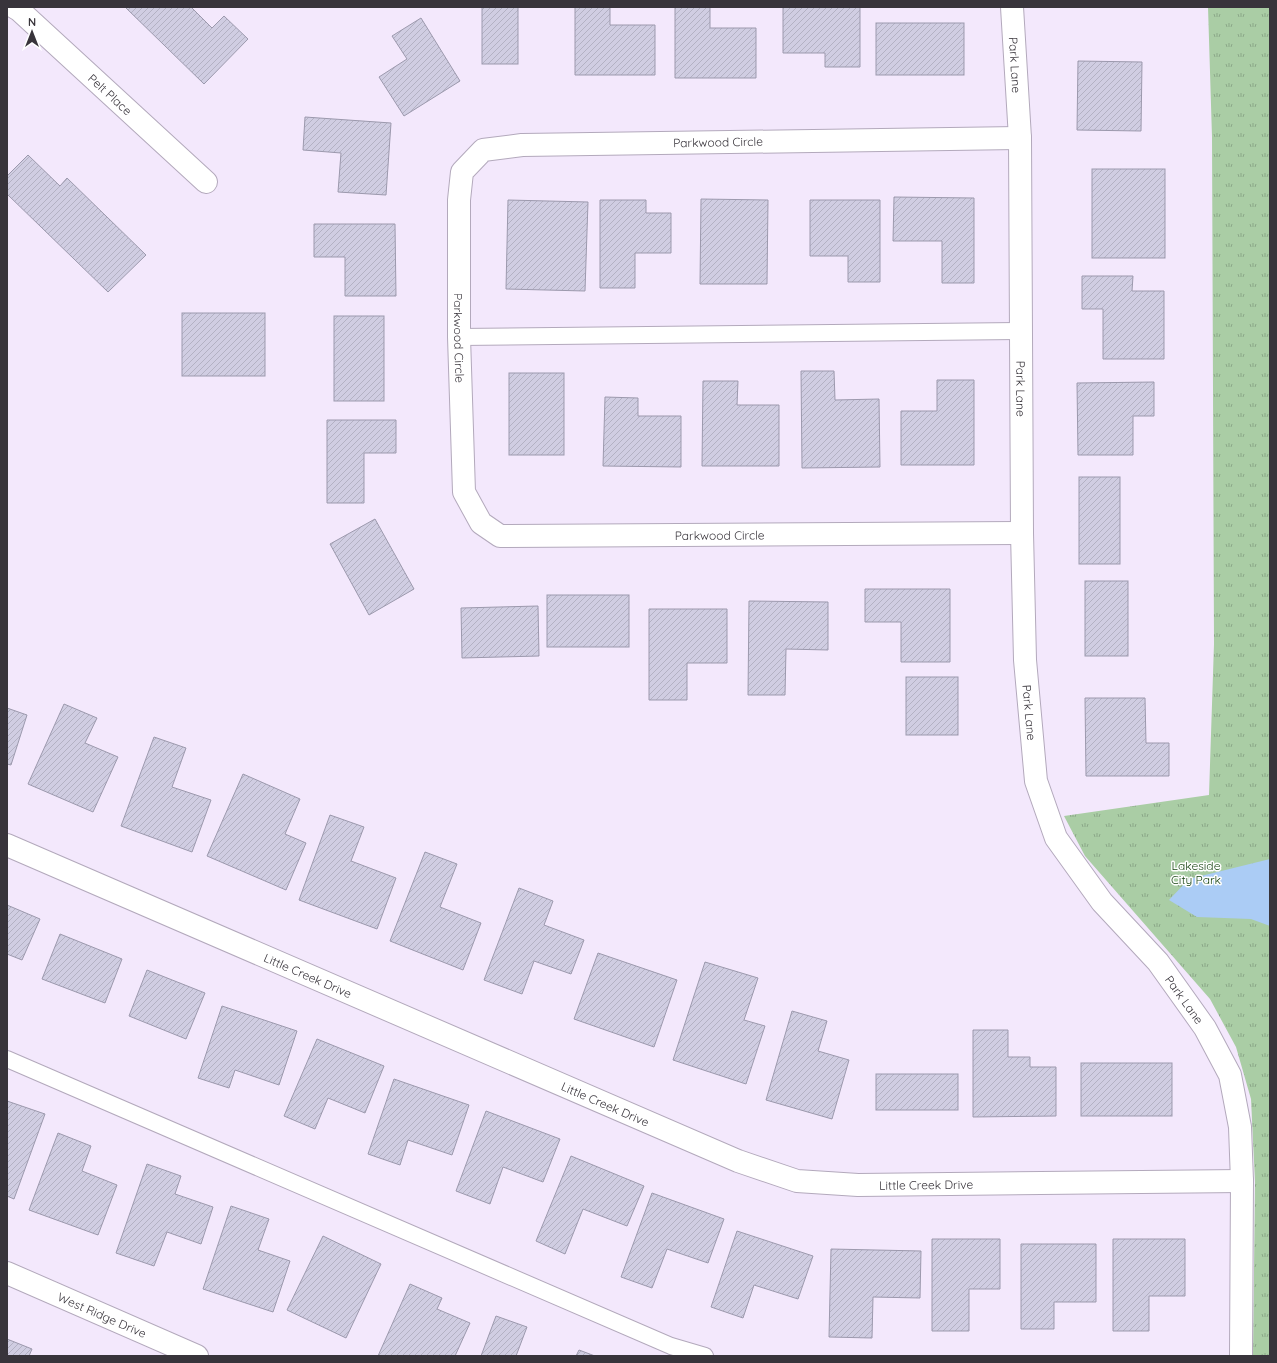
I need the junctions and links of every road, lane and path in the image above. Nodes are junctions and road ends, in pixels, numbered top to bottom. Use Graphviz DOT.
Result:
graph roads {
  1 [pos="14,7"];
  2 [pos="1012,7"];
  3 [pos="1020,138"];
  4 [pos="206,182"];
  5 [pos="1021,331"];
  6 [pos="459,337"];
  7 [pos="1022,533"];
  8 [pos="7,845"];
  9 [pos="7,1058"];
  10 [pos="1242,1180"];
  11 [pos="7,1273"];
  12 [pos="197,1356"];
  13 [pos="705,1356"];
  14 [pos="1241,1356"];
  1 -- 4 [label="street, Pelt Place"];
  2 -- 3 [label="street, Park Lane"];
  3 -- 5 [label="street, Park Lane"];
  3 -- 6 [label="street, Parkwood Circle"];
  5 -- 6 [label="lane"];
  5 -- 7 [label="street, Park Lane"];
  6 -- 7 [label="street, Parkwood Circle"];
  7 -- 10 [label="street, Park Lane"];
  8 -- 10 [label="street, Little Creek Drive"];
  9 -- 13 [label="lane"];
  10 -- 14 [label="street, Park Lane"];
  11 -- 12 [label="street, West Ridge Drive"];
}
